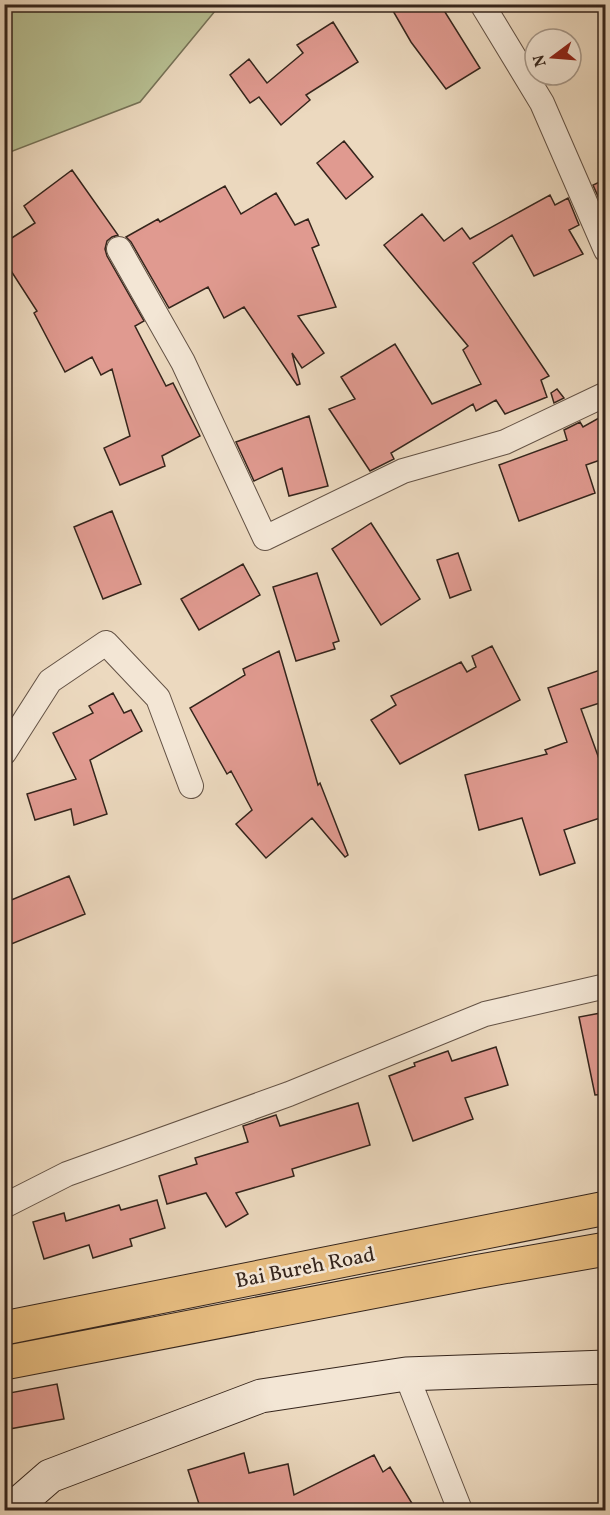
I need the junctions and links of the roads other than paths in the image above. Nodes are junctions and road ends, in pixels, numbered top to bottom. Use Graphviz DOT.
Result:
graph roads {
  1 [pos="482,4"];
  2 [pos="119,249"];
  3 [pos="606,250"];
  4 [pos="606,394"];
  5 [pos="4,753"];
  6 [pos="191,786"];
  7 [pos="606,986"];
  8 [pos="4,1206"];
  9 [pos="606,1208"];
  10 [pos="606,1249"];
  11 [pos="4,1328"];
  12 [pos="4,1363"];
  13 [pos="606,1367"];
  14 [pos="406,1374"];
  15 [pos="11,1510"];
  16 [pos="460,1510"];
  1 -- 3 [label="street"];
  2 -- 4 [label="street"];
  5 -- 6 [label="street"];
  7 -- 8 [label="street"];
  9 -- 11 [label="highway, Bai Bureh Road"];
  10 -- 12 [label="highway, Bai Bureh Road"];
  13 -- 14 [label="street"];
  14 -- 15 [label="street"];
  14 -- 16 [label="street"];
}
